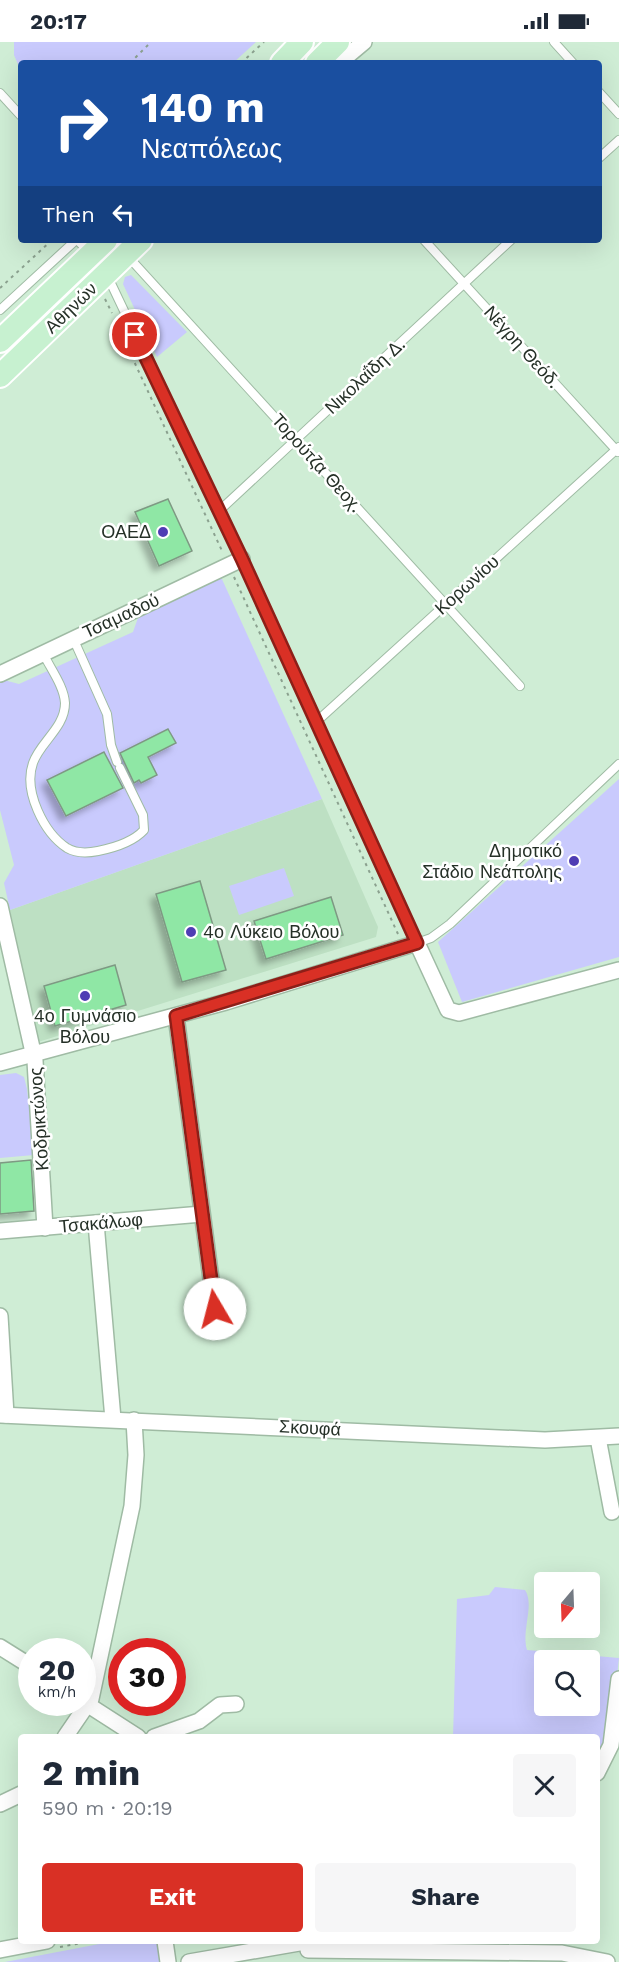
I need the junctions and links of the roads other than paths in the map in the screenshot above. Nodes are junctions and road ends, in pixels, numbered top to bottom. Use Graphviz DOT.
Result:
graph roads {
  1 [pos="302,42"];
  2 [pos="338,42"];
  3 [pos="364,42"];
  4 [pos="554,42"];
  5 [pos="285,60"];
  6 [pos="320,60"];
  7 [pos="343,60"];
  8 [pos="570,60"];
  9 [pos="0,93"];
  10 [pos="602,95"];
  11 [pos="18,113"];
  12 [pos="619,114"];
  13 [pos="619,140"];
  14 [pos="602,155"];
  15 [pos="427,243"];
  16 [pos="508,243"];
  17 [pos="127,245"];
  18 [pos="94,257"];
  19 [pos="465,283"];
  20 [pos="0,310"];
  21 [pos="0,341"];
  22 [pos="0,376"];
  23 [pos="296,440"];
  24 [pos="618,450"];
  25 [pos="219,511"];
  26 [pos="235,562"];
  27 [pos="446,604"];
  28 [pos="73,638"];
  29 [pos="43,652"];
  30 [pos="0,674"];
  31 [pos="520,686"];
  32 [pos="315,723"];
  33 [pos="619,764"];
  34 [pos="0,906"];
  35 [pos="2,928"];
  36 [pos="411,945"];
  37 [pos="619,970"];
  38 [pos="176,1016"];
  39 [pos="34,1055"];
  40 [pos="0,1063"];
  41 [pos="202,1214"];
  42 [pos="96,1223"];
  43 [pos="45,1228"];
  44 [pos="0,1231"];
  45 [pos="215,1309"];
  46 [pos="0,1316"];
  47 [pos="3,1415"];
  48 [pos="113,1419"];
  49 [pos="134,1420"];
  50 [pos="619,1436"];
  51 [pos="598,1438"];
  52 [pos="612,1512"];
  53 [pos="0,1647"];
  54 [pos="18,1658"];
  55 [pos="96,1660"];
  56 [pos="619,1679"];
  57 [pos="236,1704"];
  58 [pos="96,1710"];
  59 [pos="78,1716"];
  60 [pos="67,1734"];
  61 [pos="132,1734"];
  62 [pos="162,1734"];
  63 [pos="600,1767"];
  64 [pos="18,1795"];
  65 [pos="0,1804"];
  66 [pos="31,1944"];
  67 [pos="165,1944"];
  68 [pos="486,1947"];
  69 [pos="564,1947"];
  70 [pos="307,1949"];
  71 [pos="0,1950"];
  72 [pos="390,1957"];
  73 [pos="168,1962"];
  74 [pos="189,1962"];
  75 [pos="607,1962"];
  1 -- 5 [label="main road"];
  2 -- 6 [label="main road"];
  3 -- 7 [label="street"];
  4 -- 8 [label="lane"];
  9 -- 11 [label="lane"];
  10 -- 12 [label="lane"];
  13 -- 14 [label="lane"];
  15 -- 19 [label="lane, Νέγρη Θεόδ."];
  16 -- 19 [label="lane, Νικολαΐδη Δ."];
  17 -- 18 [label="main road, Αθηνών"];
  17 -- 23 [label="lane, Τορούτζα Θεοχ."];
  18 -- 20 [label="lane"];
  18 -- 21 [label="main road, Αθηνών"];
  18 -- 22 [label="main road, Αθηνών"];
  18 -- 25 [label="lane"];
  19 -- 23 [label="lane, Νικολαΐδη Δ."];
  19 -- 24 [label="lane, Νέγρη Θεόδ."];
  23 -- 25 [label="lane, Νικολαΐδη Δ."];
  23 -- 27 [label="lane, Τορούτζα Θεοχ."];
  24 -- 27 [label="lane, Κορωνίου"];
  25 -- 26 [label="lane"];
  26 -- 28 [label="street, Τσαμαδού"];
  26 -- 32 [label="lane"];
  27 -- 31 [label="lane, Τορούτζα Θεοχ."];
  27 -- 32 [label="lane, Κορωνίου"];
  28 -- 29 [label="street, Τσαμαδού"];
  28 -- 29 [label="lane"];
  29 -- 30 [label="street, Τσαμαδού"];
  32 -- 36 [label="lane"];
  33 -- 36 [label="lane"];
  34 -- 35 [label="street, Κοδρικτώνος"];
  35 -- 39 [label="street, Κοδρικτώνος"];
  36 -- 37 [label="street"];
  36 -- 38 [label="street"];
  38 -- 39 [label="street"];
  38 -- 41 [label="street"];
  39 -- 40 [label="street"];
  39 -- 43 [label="street, Κοδρικτώνος"];
  41 -- 42 [label="street, Τσακάλωφ"];
  41 -- 45 [label="street"];
  42 -- 43 [label="street, Τσακάλωφ"];
  42 -- 48 [label="street"];
  43 -- 44 [label="street, Τσακάλωφ"];
  46 -- 47 [label="street"];
  47 -- 48 [label="street, Σκουφά"];
  48 -- 49 [label="street, Σκουφά"];
  49 -- 51 [label="street, Σκουφά"];
  49 -- 55 [label="street"];
  50 -- 51 [label="street, Σκουφά"];
  51 -- 52 [label="street"];
  53 -- 54 [label="street"];
  56 -- 63 [label="street"];
  57 -- 62 [label="street"];
  58 -- 61 [label="street"];
  59 -- 60 [label="street"];
  64 -- 65 [label="street"];
  66 -- 71 [label="street"];
  67 -- 73 [label="street"];
  68 -- 69 [label="street"];
  68 -- 72 [label="street"];
  69 -- 75 [label="street"];
  70 -- 72 [label="street"];
  70 -- 74 [label="street"];
}
